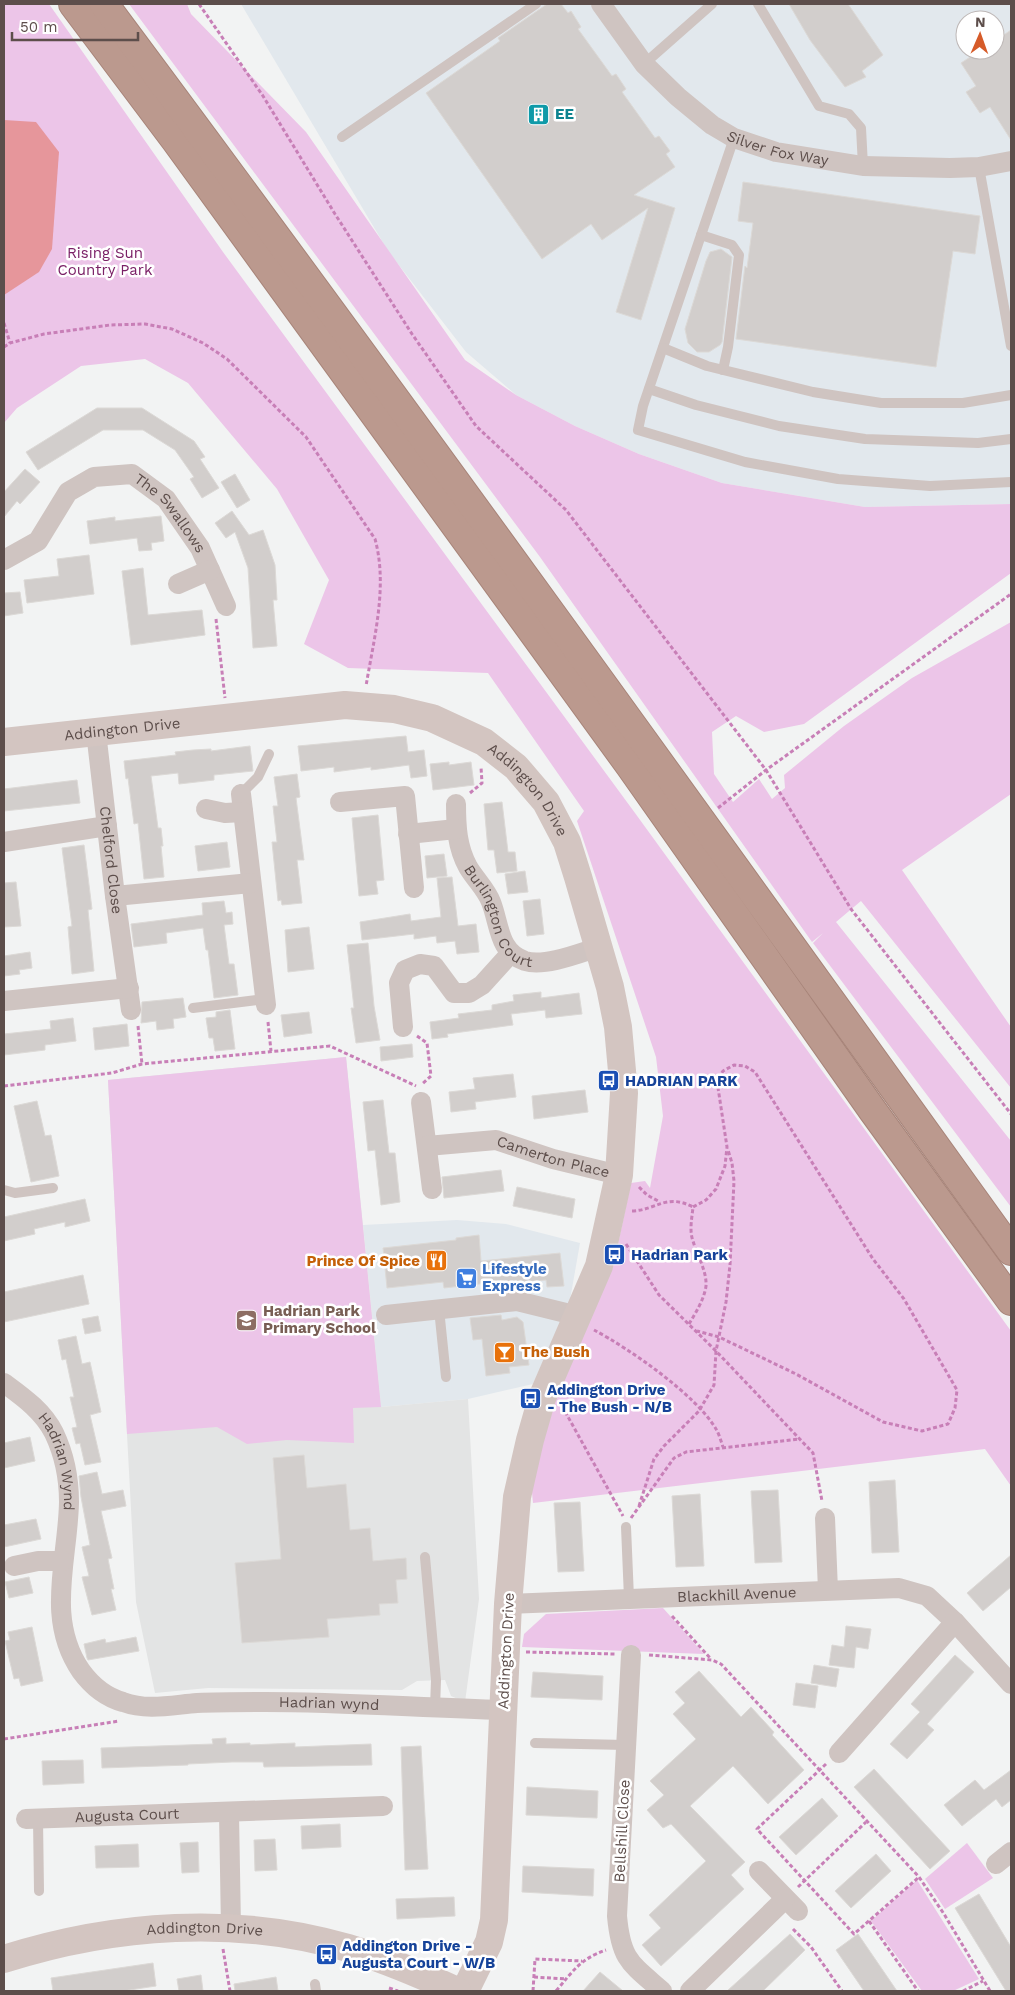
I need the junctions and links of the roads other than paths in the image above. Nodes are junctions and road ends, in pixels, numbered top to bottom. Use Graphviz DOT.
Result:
graph roads {
  1 [pos="73,4"];
  2 [pos="104,4"];
  3 [pos="536,4"];
  4 [pos="601,4"];
  5 [pos="712,4"];
  6 [pos="758,4"];
  7 [pos="644,64"];
  8 [pos="342,137"];
  9 [pos="734,138"];
  10 [pos="1011,161"];
  11 [pos="863,166"];
  12 [pos="979,167"];
  13 [pos="701,235"];
  14 [pos="1011,346"];
  15 [pos="663,348"];
  16 [pos="722,370"];
  17 [pos="649,389"];
  18 [pos="1011,395"];
  19 [pos="1011,439"];
  20 [pos="1011,482"];
  21 [pos="4,560"];
  22 [pos="210,570"];
  23 [pos="178,584"];
  24 [pos="226,606"];
  25 [pos="96,732"];
  26 [pos="4,742"];
  27 [pos="269,754"];
  28 [pos="340,802"];
  29 [pos="242,803"];
  30 [pos="456,804"];
  31 [pos="206,809"];
  32 [pos="106,826"];
  33 [pos="456,829"];
  34 [pos="408,834"];
  35 [pos="4,842"];
  36 [pos="251,883"];
  37 [pos="414,888"];
  38 [pos="115,896"];
  39 [pos="599,947"];
  40 [pos="510,954"];
  41 [pos="129,988"];
  42 [pos="4,1001"];
  43 [pos="266,1002"];
  44 [pos="193,1008"];
  45 [pos="131,1010"];
  46 [pos="404,1027"];
  47 [pos="421,1102"];
  48 [pos="427,1146"];
  49 [pos="619,1175"];
  50 [pos="53,1188"];
  51 [pos="432,1189"];
  52 [pos="4,1190"];
  53 [pos="1011,1251"];
  54 [pos="1011,1301"];
  55 [pos="439,1309"];
  56 [pos="386,1315"];
  57 [pos="577,1318"];
  58 [pos="446,1377"];
  59 [pos="4,1383"];
  60 [pos="825,1518"];
  61 [pos="626,1527"];
  62 [pos="425,1557"];
  63 [pos="63,1561"];
  64 [pos="14,1566"];
  65 [pos="828,1590"];
  66 [pos="629,1598"];
  67 [pos="508,1604"];
  68 [pos="956,1622"];
  69 [pos="631,1655"];
  70 [pos="1011,1684"];
  71 [pos="146,1706"];
  72 [pos="435,1708"];
  73 [pos="503,1710"];
  74 [pos="535,1743"];
  75 [pos="626,1745"];
  76 [pos="839,1753"];
  77 [pos="383,1806"];
  78 [pos="229,1813"];
  79 [pos="32,1819"];
  80 [pos="759,1871"];
  81 [pos="39,1892"];
  82 [pos="225,1944"];
  83 [pos="4,1958"];
  84 [pos="457,1991"];
  85 [pos="465,1991"];
  86 [pos="662,1991"];
  87 [pos="690,1991"];
  1 -- 54 [label="highway"];
  2 -- 53 [label="highway"];
  3 -- 8 [label="lane"];
  4 -- 7 [label="street, Silver Fox Way"];
  5 -- 7 [label="lane"];
  6 -- 11 [label="lane"];
  7 -- 9 [label="street, Silver Fox Way"];
  9 -- 11 [label="street, Silver Fox Way"];
  9 -- 13 [label="lane"];
  10 -- 12 [label="street, Silver Fox Way"];
  11 -- 12 [label="street, Silver Fox Way"];
  12 -- 14 [label="lane"];
  13 -- 15 [label="lane"];
  13 -- 16 [label="lane"];
  15 -- 16 [label="lane"];
  15 -- 17 [label="lane"];
  16 -- 18 [label="lane"];
  17 -- 19 [label="lane"];
  17 -- 20 [label="lane"];
  21 -- 22 [label="street, The Swallows"];
  22 -- 23 [label="street, The Swallows"];
  22 -- 24 [label="street, The Swallows"];
  25 -- 26 [label="street, Addington Drive"];
  25 -- 32 [label="street, Chelford Close"];
  25 -- 39 [label="street, Addington Drive"];
  27 -- 29 [label="lane"];
  28 -- 34 [label="street"];
  29 -- 31 [label="street"];
  29 -- 36 [label="street"];
  30 -- 33 [label="street, Burlington Court"];
  32 -- 35 [label="street"];
  32 -- 38 [label="street, Chelford Close"];
  33 -- 34 [label="street"];
  33 -- 40 [label="street, Burlington Court"];
  34 -- 37 [label="street"];
  36 -- 38 [label="street"];
  36 -- 43 [label="street"];
  38 -- 41 [label="street, Chelford Close"];
  39 -- 40 [label="street, Burlington Court"];
  39 -- 49 [label="street, Addington Drive"];
  40 -- 46 [label="street"];
  41 -- 42 [label="street"];
  41 -- 45 [label="street, Chelford Close"];
  43 -- 44 [label="lane"];
  47 -- 48 [label="street"];
  48 -- 49 [label="street, Camerton Place"];
  48 -- 51 [label="street"];
  49 -- 57 [label="street, Addington Drive"];
  50 -- 52 [label="lane"];
  55 -- 56 [label="street"];
  55 -- 57 [label="street"];
  55 -- 58 [label="lane"];
  57 -- 67 [label="street, Addington Drive"];
  59 -- 63 [label="street, Hadrian Wynd"];
  60 -- 65 [label="street"];
  61 -- 66 [label="lane"];
  62 -- 72 [label="lane"];
  63 -- 64 [label="street"];
  63 -- 71 [label="street, Hadrian Wynd"];
  65 -- 66 [label="street, Blackhill Avenue"];
  65 -- 68 [label="street, Blackhill Avenue"];
  66 -- 67 [label="street, Blackhill Avenue"];
  67 -- 73 [label="street, Addington Drive"];
  68 -- 70 [label="street, Blackhill Avenue"];
  68 -- 76 [label="street"];
  69 -- 75 [label="street, Bellshill Close"];
  71 -- 72 [label="street, Hadrian wynd"];
  72 -- 73 [label="street, Hadrian wynd"];
  73 -- 85 [label="street, Addington Drive"];
  74 -- 75 [label="lane"];
  75 -- 86 [label="street, Bellshill Close"];
  77 -- 78 [label="street, Augusta Court"];
  78 -- 79 [label="street, Augusta Court"];
  78 -- 82 [label="street"];
  79 -- 81 [label="lane"];
  80 -- 87 [label="street"];
  82 -- 83 [label="street, Addington Drive"];
  82 -- 84 [label="street, Addington Drive"];
}
